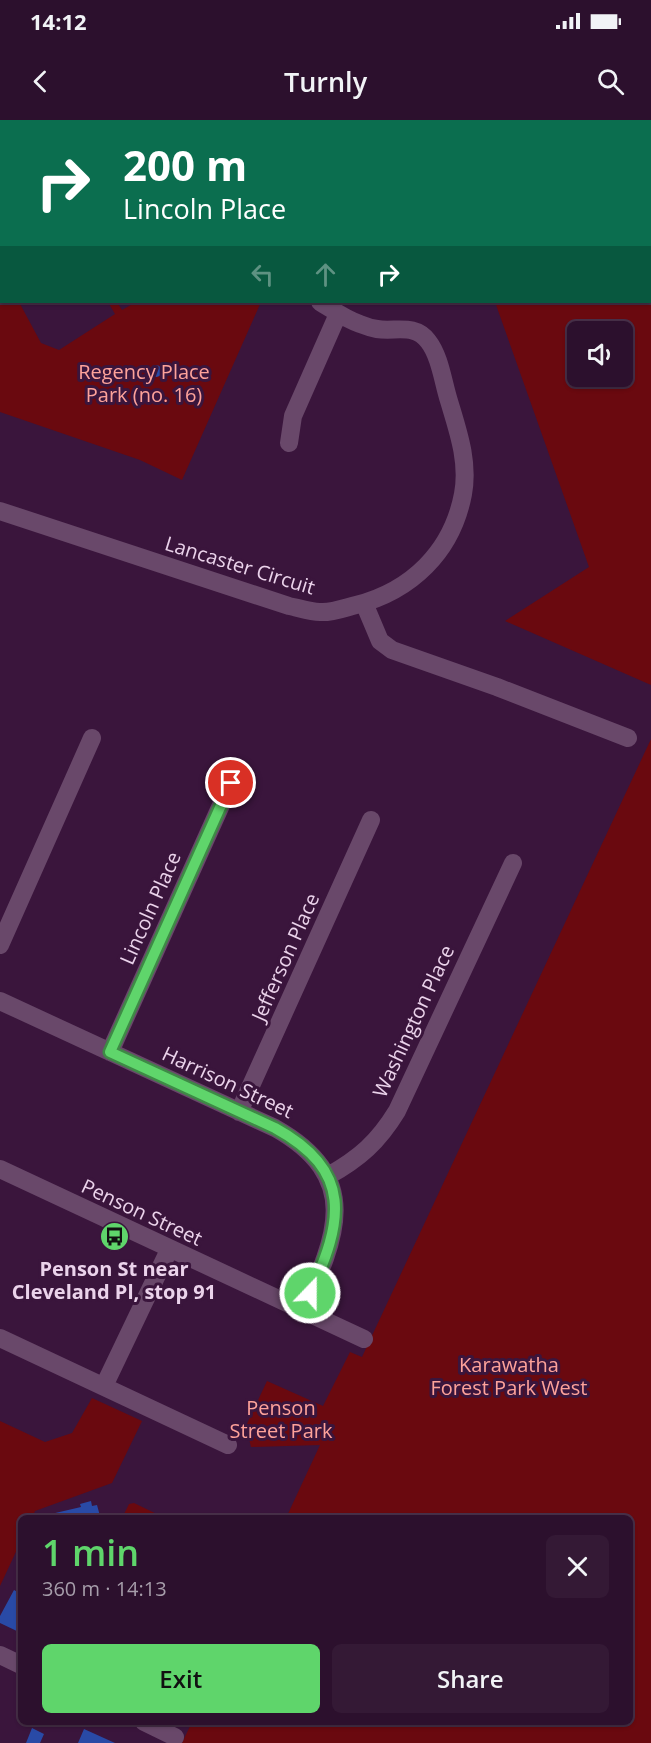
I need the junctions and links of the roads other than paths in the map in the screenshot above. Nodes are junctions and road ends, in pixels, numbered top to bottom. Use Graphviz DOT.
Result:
graph roads {
  1 [pos="322,303"];
  2 [pos="338,314"];
  3 [pos="290,443"];
  4 [pos="0,512"];
  5 [pos="364,603"];
  6 [pos="92,738"];
  7 [pos="628,738"];
  8 [pos="231,783"];
  9 [pos="371,820"];
  10 [pos="513,863"];
  11 [pos="0,945"];
  12 [pos="0,1001"];
  13 [pos="110,1052"];
  14 [pos="239,1112"];
  15 [pos="0,1169"];
  16 [pos="328,1176"];
  17 [pos="169,1250"];
  18 [pos="302,1311"];
  19 [pos="0,1338"];
  20 [pos="364,1339"];
  21 [pos="104,1386"];
  22 [pos="228,1445"];
  23 [pos="0,1655"];
  24 [pos="18,1664"];
  25 [pos="150,1725"];
  26 [pos="175,1737"];
  1 -- 2 [label="street, Lancaster Circuit"];
  2 -- 3 [label="street"];
  2 -- 5 [label="street, Lancaster Circuit"];
  4 -- 5 [label="street, Lancaster Circuit"];
  5 -- 7 [label="street"];
  6 -- 11 [label="street"];
  8 -- 13 [label="street, Lincoln Place"];
  9 -- 14 [label="street, Jefferson Place"];
  10 -- 16 [label="street, Washington Place"];
  12 -- 13 [label="street, Harrison Street"];
  13 -- 14 [label="street, Harrison Street"];
  14 -- 16 [label="street, Harrison Street"];
  15 -- 17 [label="street, Penson Street"];
  16 -- 18 [label="street, Harrison Street"];
  17 -- 18 [label="street, Penson Street"];
  17 -- 21 [label="street"];
  18 -- 20 [label="street, Penson Street"];
  19 -- 21 [label="street"];
  21 -- 22 [label="street"];
  23 -- 24 [label="street"];
  25 -- 26 [label="street"];
}
